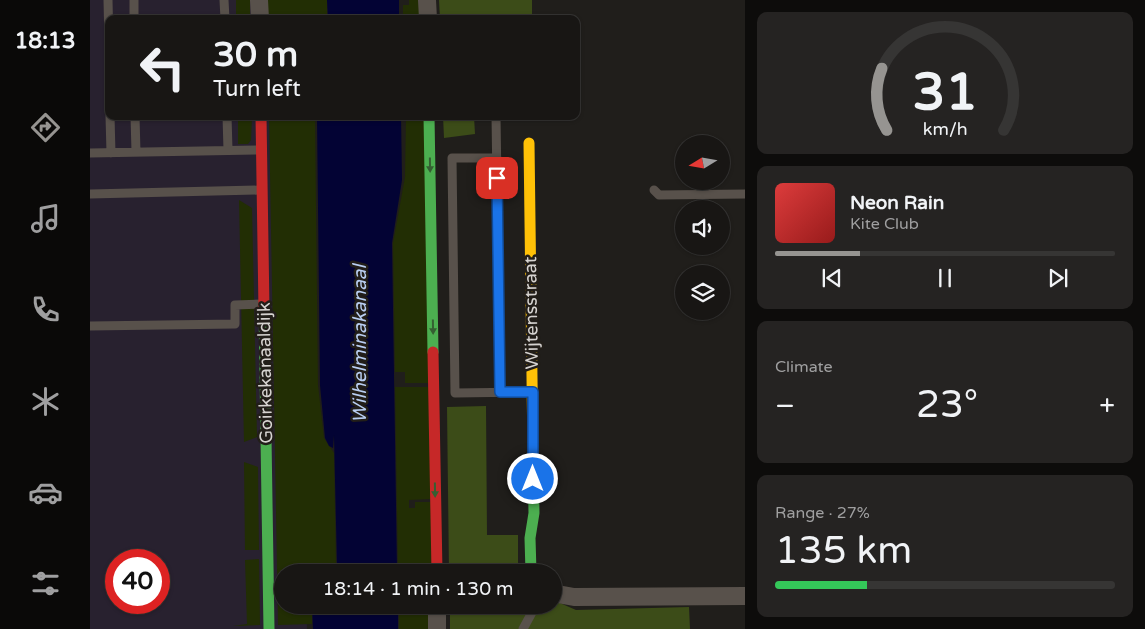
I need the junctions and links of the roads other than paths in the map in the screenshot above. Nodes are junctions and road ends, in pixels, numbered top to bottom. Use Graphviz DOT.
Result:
graph roads {
  1 [pos="108,0"];
  2 [pos="134,0"];
  3 [pos="224,0"];
  4 [pos="259,0"];
  5 [pos="427,0"];
  6 [pos="108,15"];
  7 [pos="134,15"];
  8 [pos="225,15"];
  9 [pos="260,15"];
  10 [pos="428,15"];
  11 [pos="110,120"];
  12 [pos="135,120"];
  13 [pos="228,120"];
  14 [pos="261,120"];
  15 [pos="429,120"];
  16 [pos="496,120"];
  17 [pos="529,143"];
  18 [pos="228,150"];
  19 [pos="262,150"];
  20 [pos="136,152"];
  21 [pos="90,153"];
  22 [pos="111,153"];
  23 [pos="497,158"];
  24 [pos="262,190"];
  25 [pos="654,190"];
  26 [pos="90,194"];
  27 [pos="745,194"];
  28 [pos="264,304"];
  29 [pos="90,326"];
  30 [pos="500,392"];
  31 [pos="533,392"];
  32 [pos="437,564"];
  33 [pos="531,564"];
  34 [pos="562,594"];
  35 [pos="745,596"];
  36 [pos="437,614"];
  37 [pos="531,614"];
  38 [pos="269,629"];
  39 [pos="437,629"];
  40 [pos="523,629"];
  1 -- 6 [label="lane"];
  2 -- 7 [label="lane"];
  3 -- 8 [label="lane"];
  4 -- 9 [label="street"];
  5 -- 10 [label="street"];
  11 -- 22 [label="lane"];
  12 -- 20 [label="lane"];
  13 -- 18 [label="lane"];
  14 -- 19 [label="street, Goirkekanaaldijk"];
  15 -- 32 [label="street, one-way"];
  16 -- 23 [label="lane"];
  17 -- 31 [label="street, Wijtensstraat"];
  18 -- 19 [label="lane"];
  18 -- 20 [label="lane"];
  19 -- 24 [label="street, Goirkekanaaldijk"];
  20 -- 22 [label="lane"];
  21 -- 22 [label="lane"];
  23 -- 30 [label="lane"];
  23 -- 30 [label="lane"];
  24 -- 26 [label="lane"];
  24 -- 28 [label="street, Goirkekanaaldijk"];
  25 -- 27 [label="lane"];
  28 -- 29 [label="lane"];
  28 -- 38 [label="street, Goirkekanaaldijk"];
  30 -- 31 [label="lane"];
  31 -- 33 [label="street, Wijtensstraat"];
  34 -- 35 [label="street"];
  36 -- 39 [label="street"];
  37 -- 40 [label="lane"];
}
